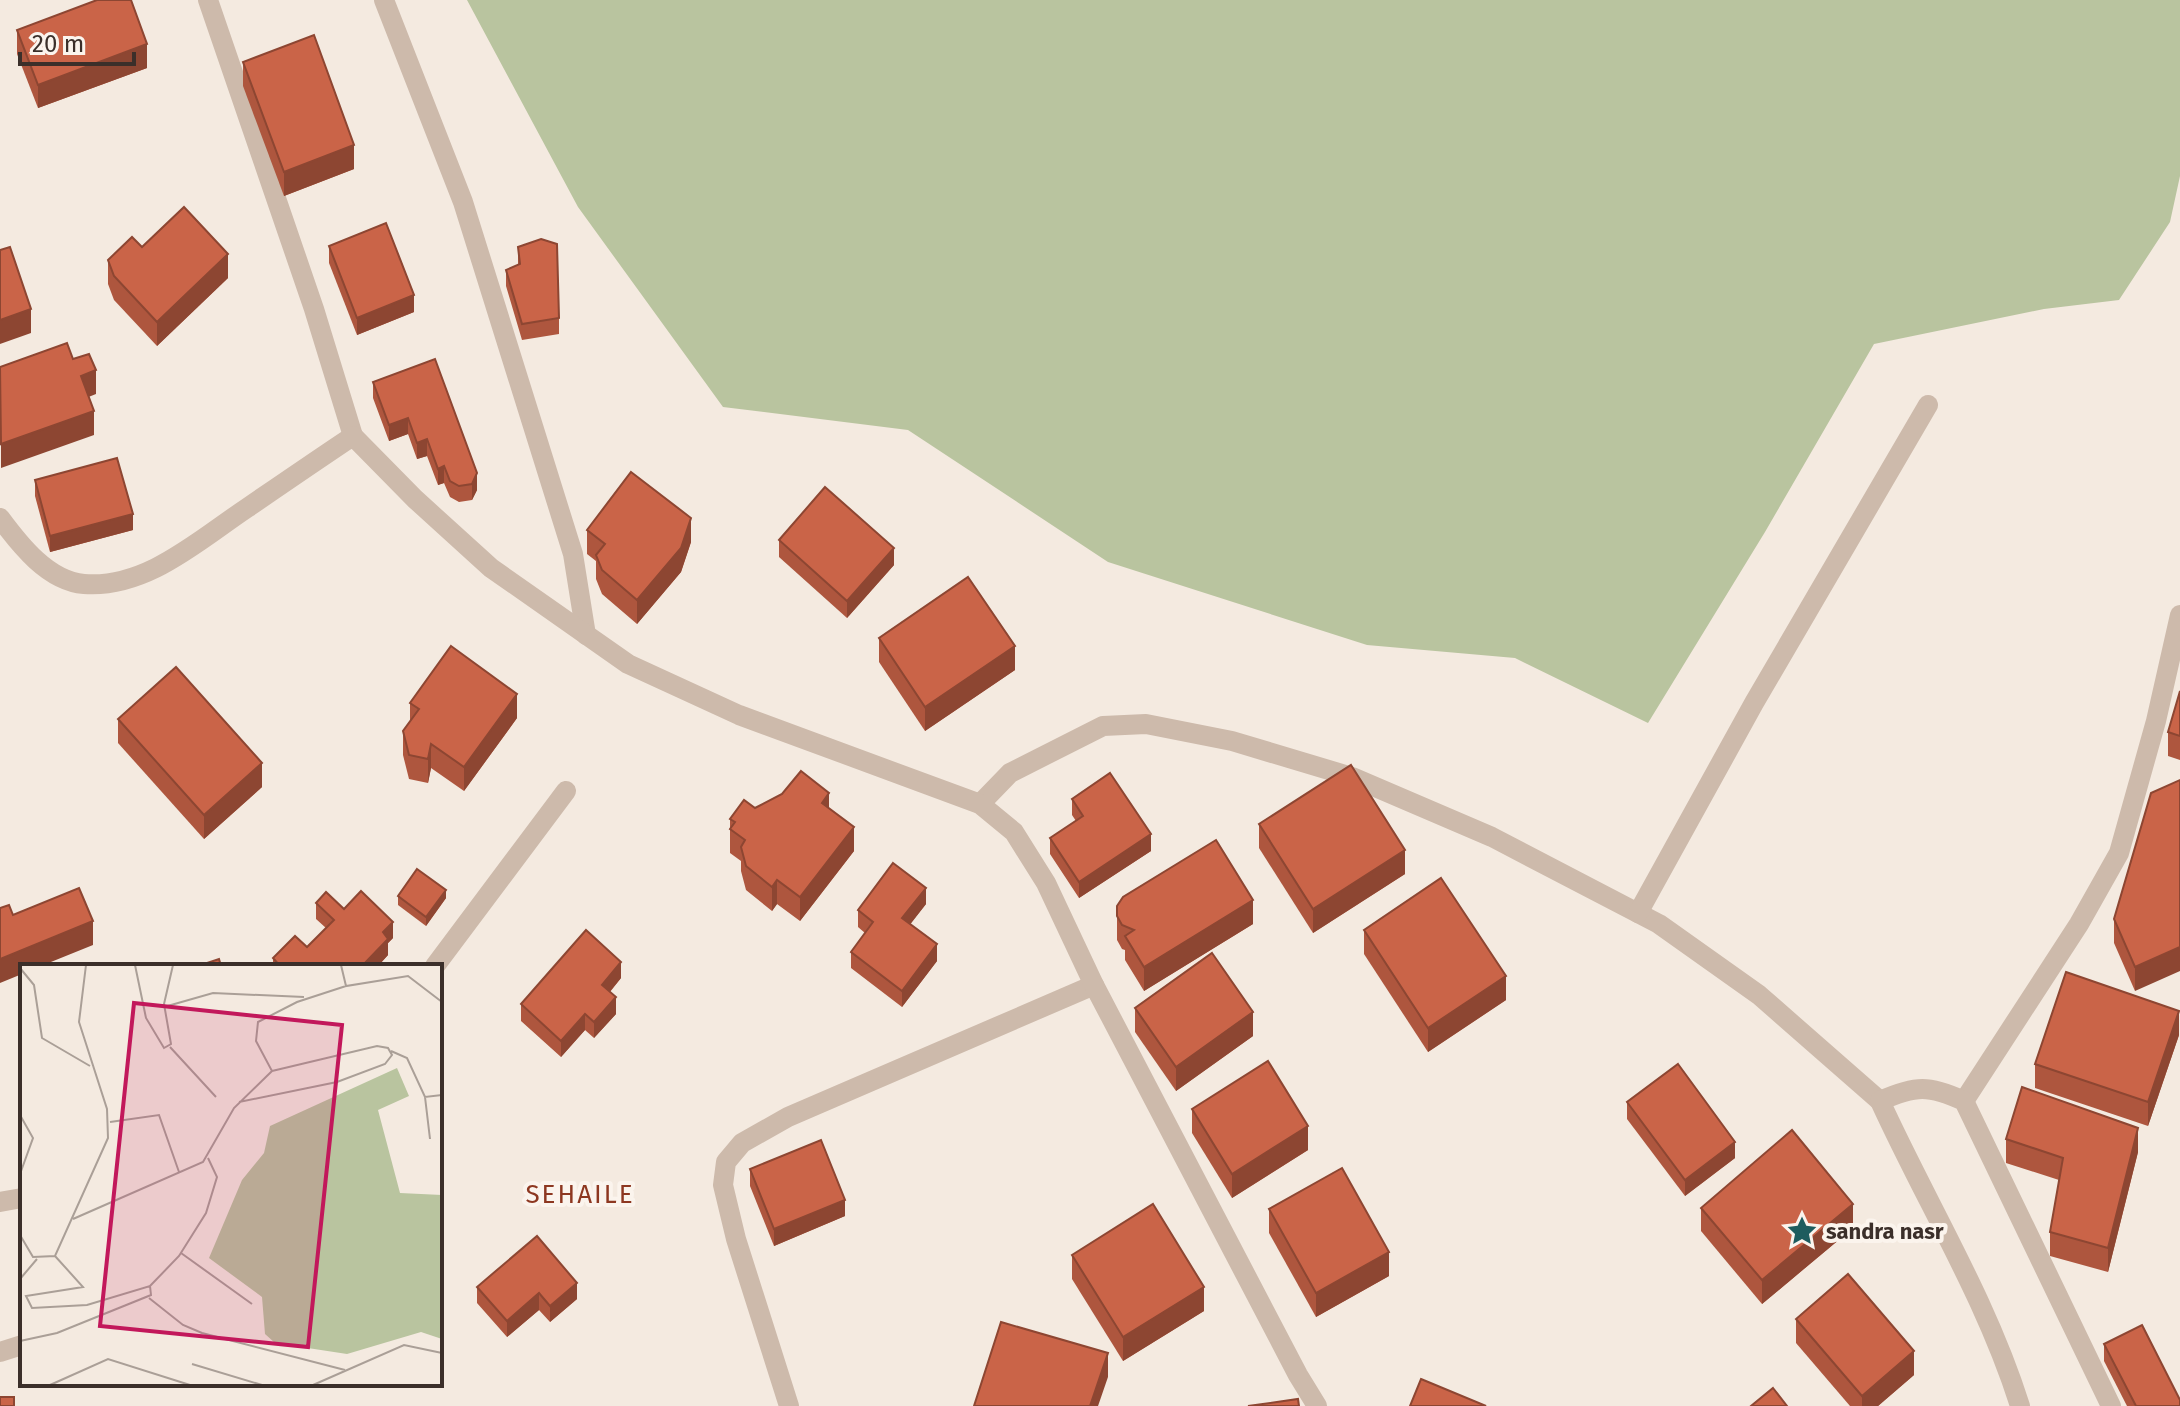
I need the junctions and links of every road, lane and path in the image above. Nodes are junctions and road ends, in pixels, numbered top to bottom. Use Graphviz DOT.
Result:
graph roads {
  1 [pos="208,0"];
  2 [pos="384,0"];
  3 [pos="1928,405"];
  4 [pos="353,436"];
  5 [pos="0,518"];
  6 [pos="2180,615"];
  7 [pos="586,635"];
  8 [pos="566,791"];
  9 [pos="980,804"];
  10 [pos="1638,913"];
  11 [pos="436,964"];
  12 [pos="1094,985"];
  13 [pos="1880,1101"];
  14 [pos="1964,1101"];
  15 [pos="20,1198"];
  16 [pos="0,1201"];
  17 [pos="20,1346"];
  18 [pos="0,1352"];
  19 [pos="789,1406"];
  20 [pos="1317,1406"];
  21 [pos="2020,1406"];
  22 [pos="2111,1406"];
  1 -- 4 [label="street"];
  2 -- 7 [label="street"];
  3 -- 10 [label="street"];
  4 -- 5 [label="street"];
  4 -- 7 [label="street"];
  6 -- 14 [label="street"];
  7 -- 9 [label="street"];
  8 -- 11 [label="street"];
  9 -- 10 [label="street"];
  9 -- 12 [label="street"];
  10 -- 13 [label="street"];
  12 -- 19 [label="street"];
  12 -- 20 [label="street"];
  13 -- 14 [label="street"];
  13 -- 21 [label="street"];
  14 -- 22 [label="street"];
  15 -- 16 [label="street"];
  17 -- 18 [label="street"];
}
